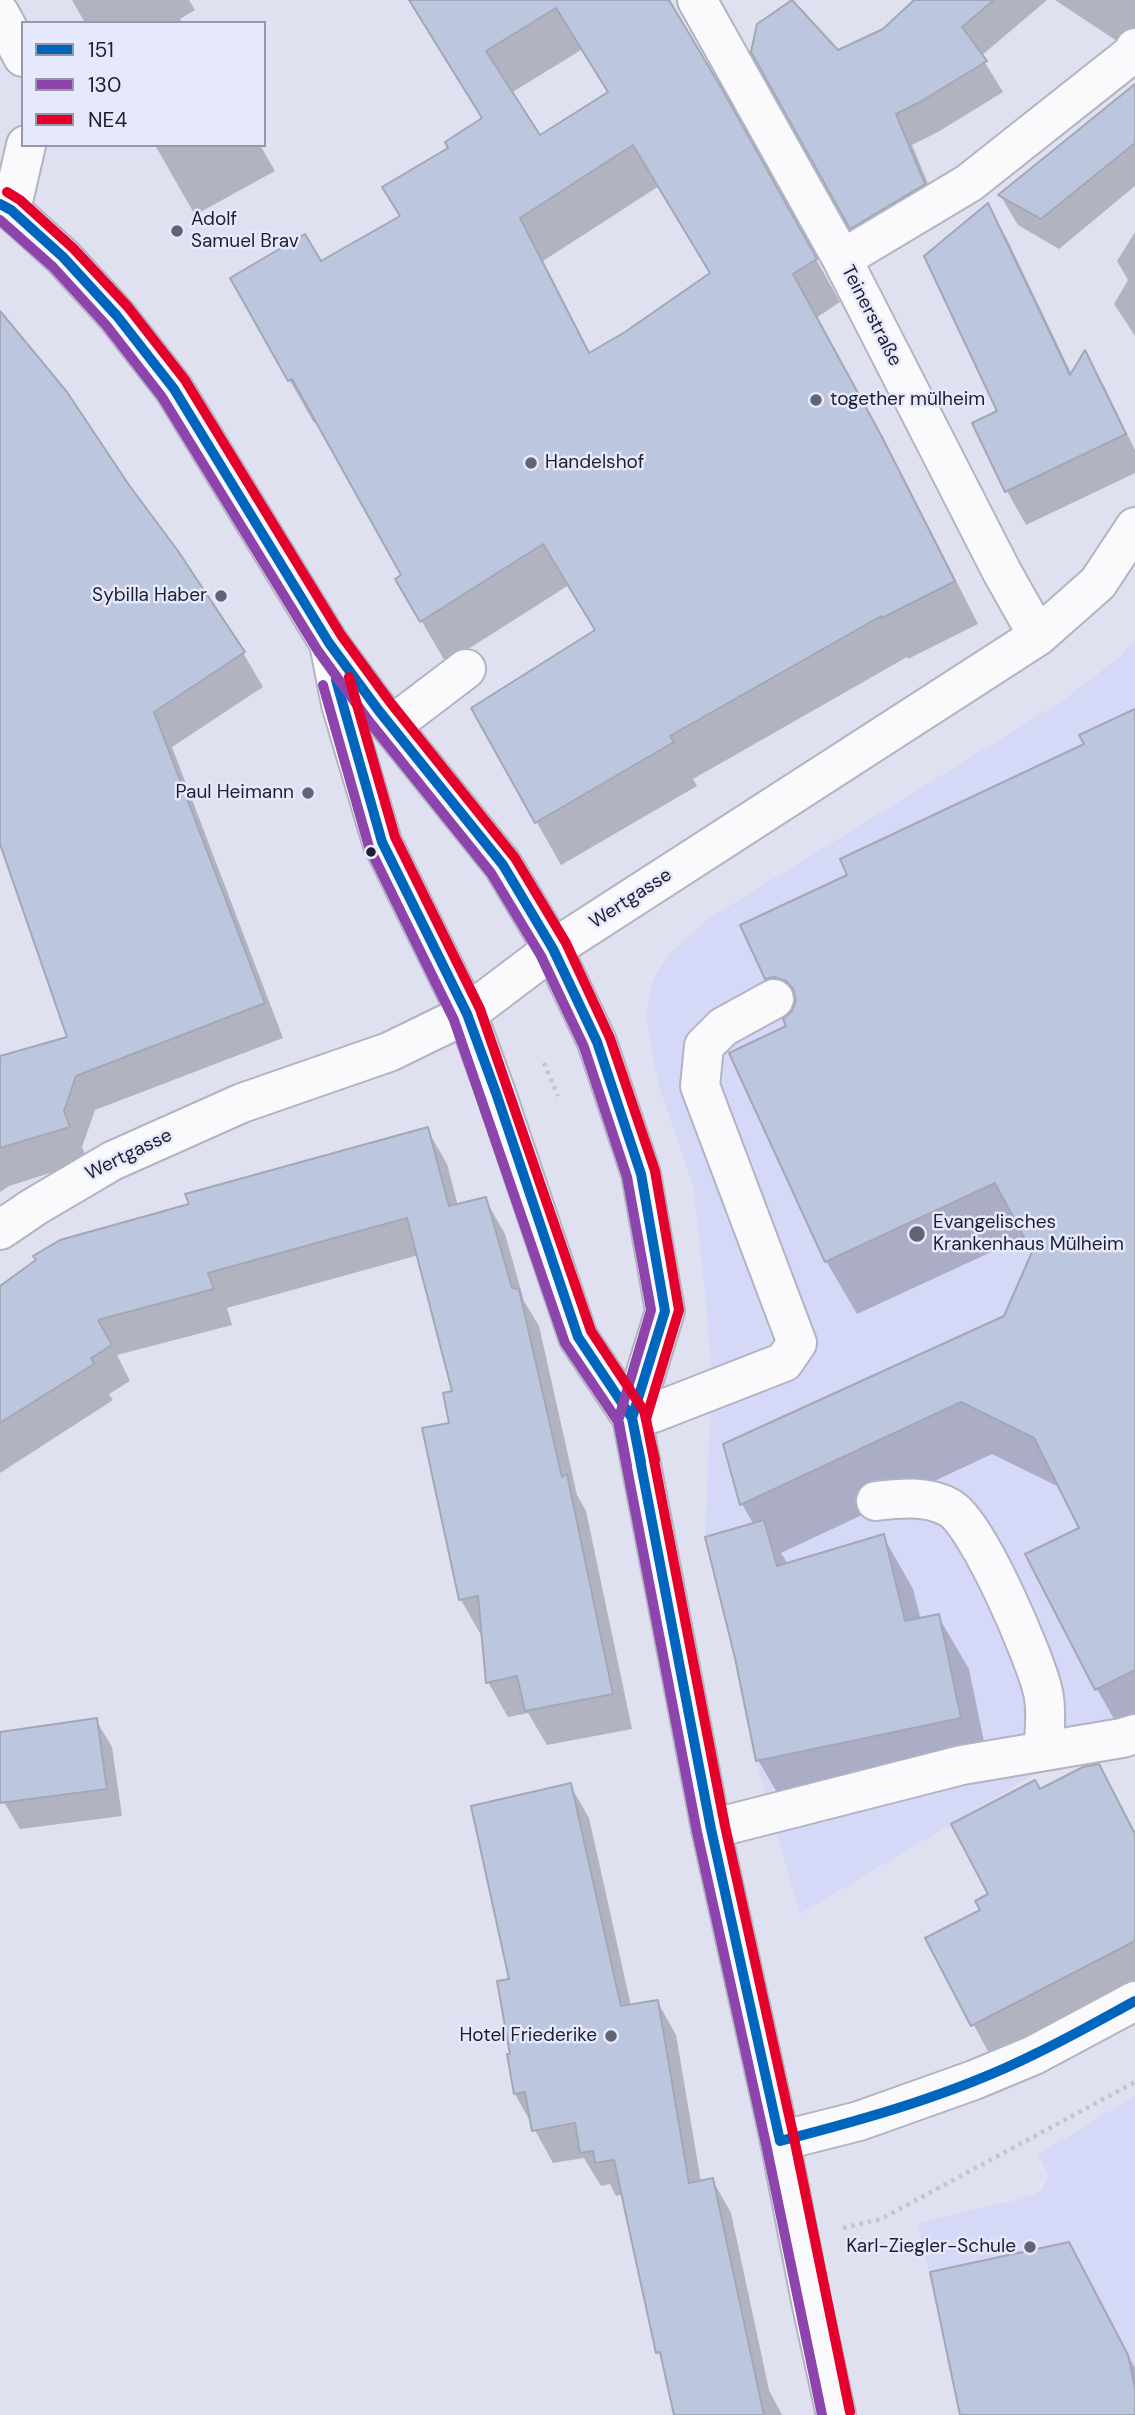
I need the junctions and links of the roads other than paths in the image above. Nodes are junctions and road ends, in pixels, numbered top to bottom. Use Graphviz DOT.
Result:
graph roads {
  1 [pos="697,0"];
  2 [pos="0,14"];
  3 [pos="1135,48"];
  4 [pos="21,53"];
  5 [pos="25,147"];
  6 [pos="5,207"];
  7 [pos="842,259"];
  8 [pos="1135,527"];
  9 [pos="1038,636"];
  10 [pos="329,643"];
  11 [pos="466,668"];
  12 [pos="391,726"];
  13 [pos="553,949"];
  14 [pos="774,999"];
  15 [pos="467,1014"];
  16 [pos="0,1230"];
  17 [pos="632,1418"];
  18 [pos="877,1501"];
  19 [pos="1135,1734"];
  20 [pos="1055,1758"];
  21 [pos="711,1829"];
  22 [pos="1135,2001"];
  23 [pos="780,2141"];
  24 [pos="836,2415"];
  1 -- 7 [label="main road, Teinerstraße"];
  2 -- 4 [label="main road"];
  3 -- 7 [label="main road"];
  5 -- 6 [label="main road"];
  6 -- 10 [label="main road"];
  7 -- 9 [label="main road, Teinerstraße"];
  8 -- 9 [label="main road, Wertgasse"];
  9 -- 13 [label="main road, Wertgasse"];
  10 -- 12 [label="main road"];
  10 -- 15 [label="main road"];
  11 -- 12 [label="main road"];
  12 -- 13 [label="main road"];
  13 -- 15 [label="main road, Wertgasse"];
  13 -- 17 [label="main road"];
  14 -- 17 [label="main road"];
  15 -- 16 [label="main road, Wertgasse"];
  15 -- 17 [label="main road"];
  17 -- 21 [label="main road"];
  18 -- 20 [label="main road"];
  19 -- 20 [label="main road"];
  20 -- 21 [label="main road"];
  21 -- 23 [label="main road"];
  22 -- 23 [label="main road"];
  23 -- 24 [label="main road"];
}
